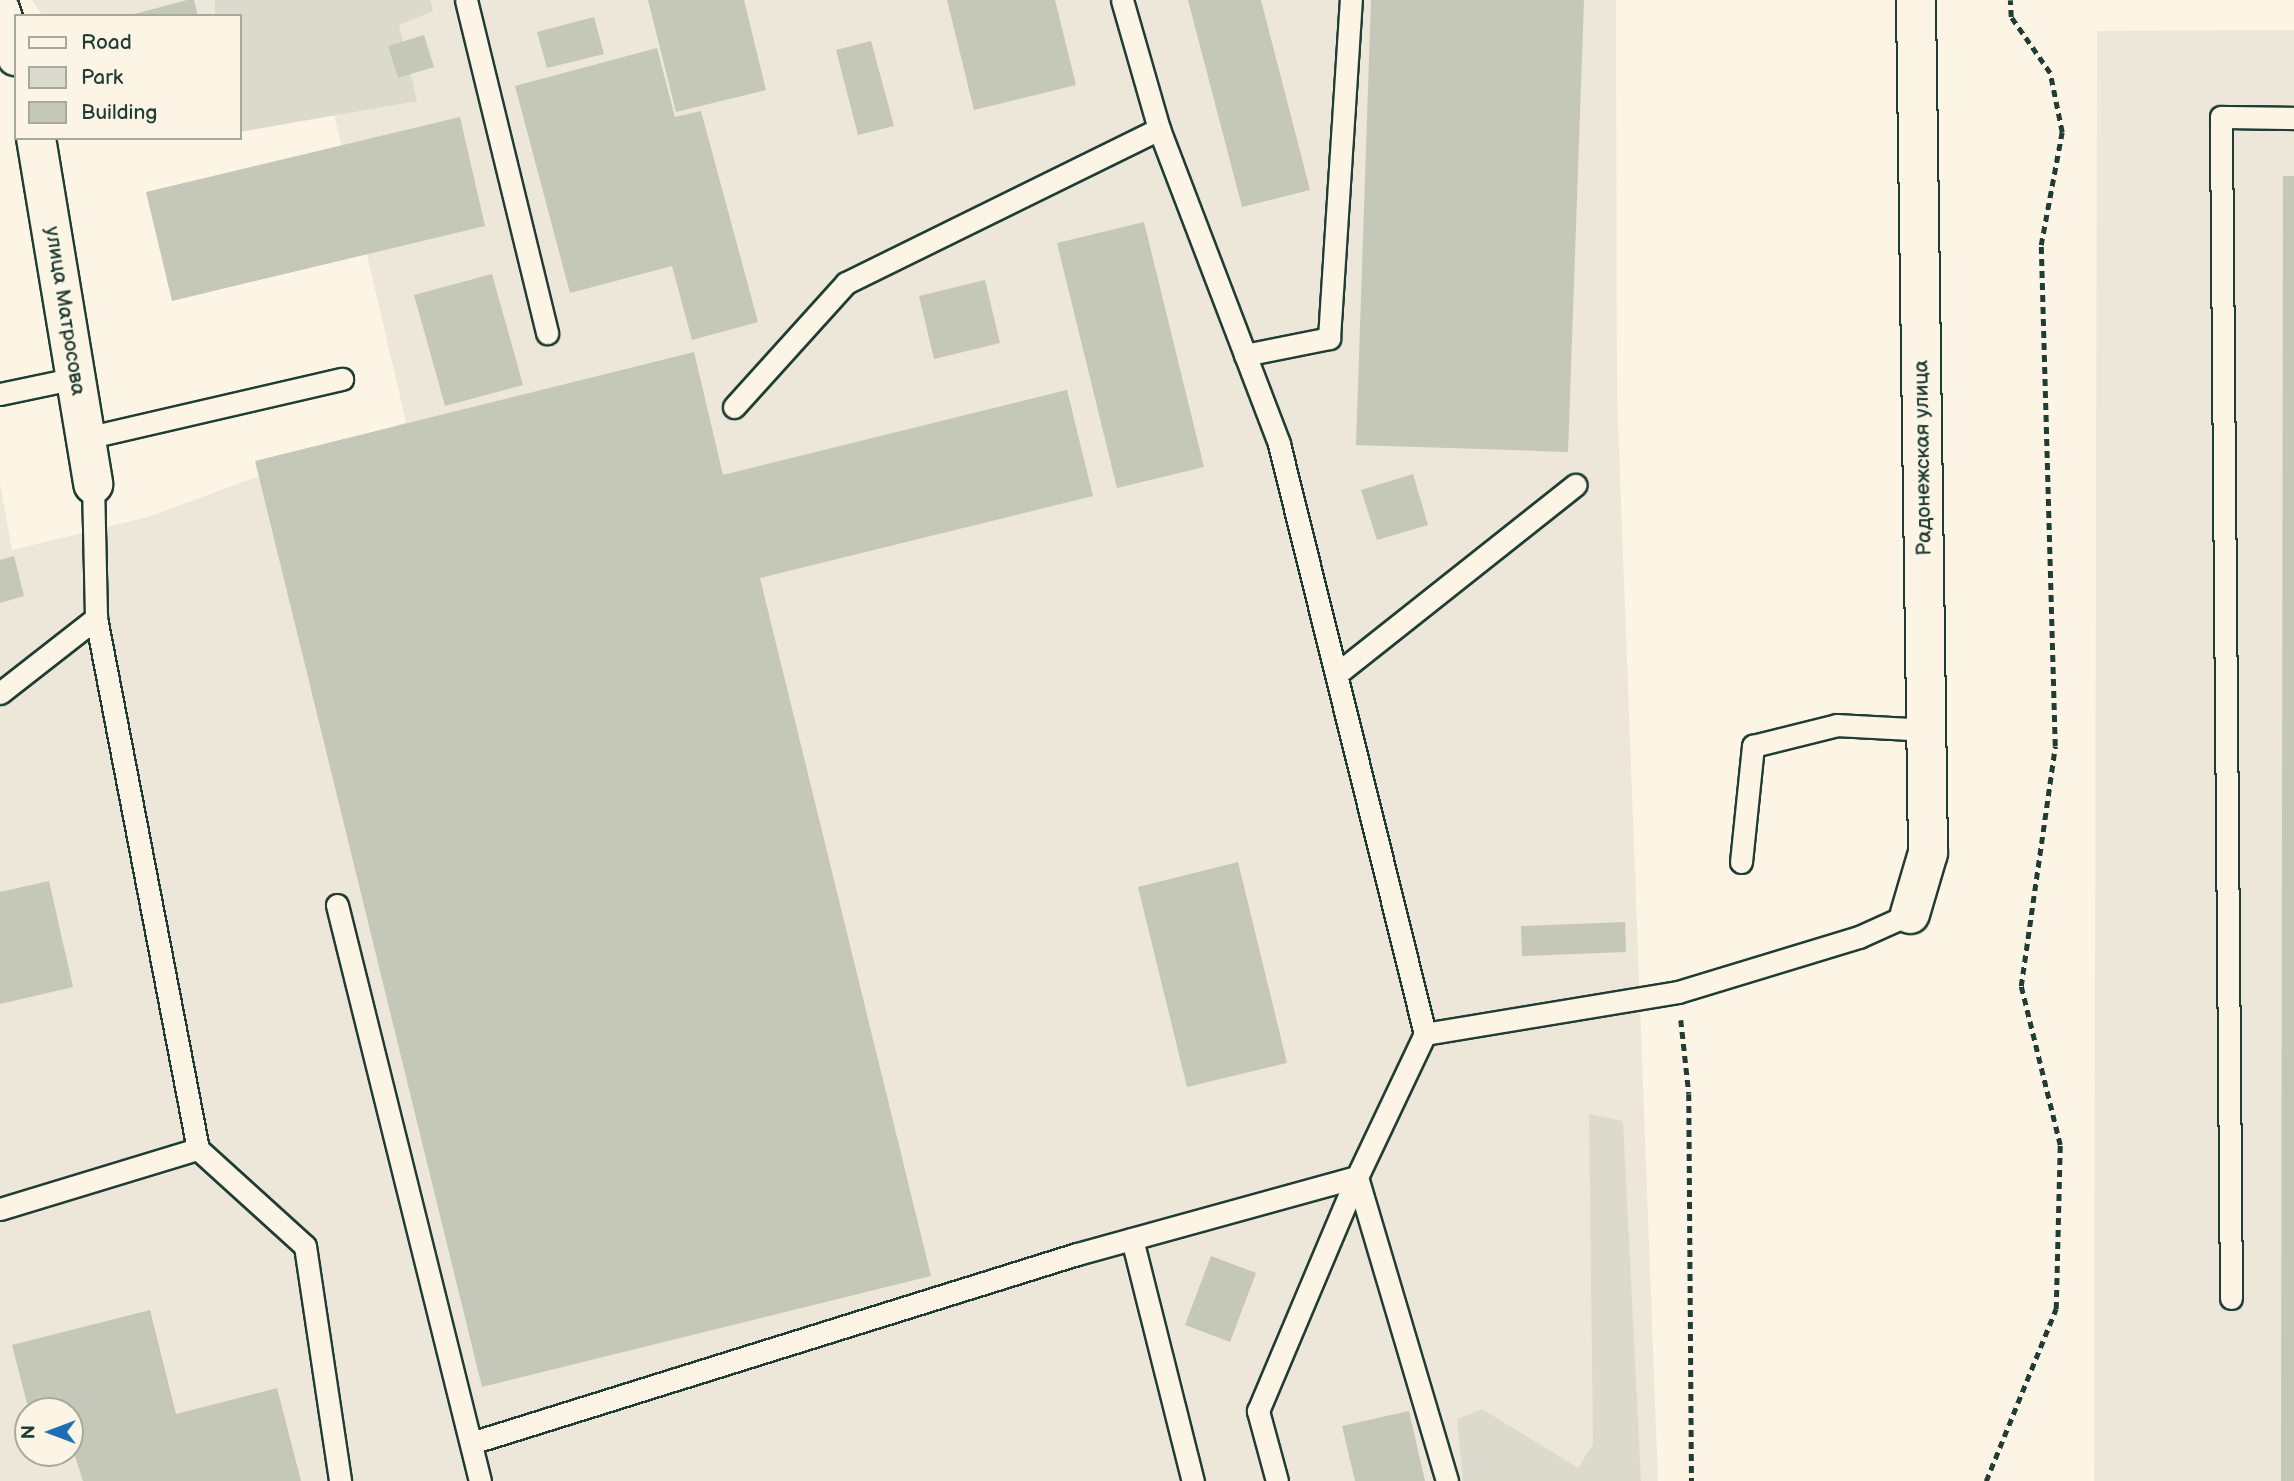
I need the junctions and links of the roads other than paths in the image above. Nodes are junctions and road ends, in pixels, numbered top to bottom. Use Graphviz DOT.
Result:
graph roads {
  1 [pos="466,0"];
  2 [pos="1122,0"];
  3 [pos="1351,0"];
  4 [pos="1916,0"];
  5 [pos="0,10"];
  6 [pos="14,50"];
  7 [pos="2294,118"];
  8 [pos="1159,129"];
  9 [pos="36,140"];
  10 [pos="547,332"];
  11 [pos="1245,355"];
  12 [pos="76,378"];
  13 [pos="342,379"];
  14 [pos="0,394"];
  15 [pos="734,407"];
  16 [pos="86,438"];
  17 [pos="93,484"];
  18 [pos="1575,485"];
  19 [pos="96,618"];
  20 [pos="1338,673"];
  21 [pos="0,693"];
  22 [pos="1928,730"];
  23 [pos="1741,862"];
  24 [pos="337,905"];
  25 [pos="1910,914"];
  26 [pos="1425,1034"];
  27 [pos="198,1149"];
  28 [pos="1357,1177"];
  29 [pos="0,1209"];
  30 [pos="1132,1240"];
  31 [pos="2231,1298"];
  32 [pos="471,1443"];
  33 [pos="340,1481"];
  34 [pos="480,1481"];
  35 [pos="1193,1481"];
  36 [pos="1277,1481"];
  37 [pos="1447,1481"];
  1 -- 10 [label="lane"];
  2 -- 8 [label="lane"];
  3 -- 11 [label="lane"];
  4 -- 22 [label="street, Радонежская улица"];
  5 -- 6 [label="street"];
  7 -- 31 [label="lane"];
  8 -- 11 [label="lane"];
  8 -- 15 [label="lane"];
  9 -- 12 [label="street, улица Матросова"];
  11 -- 20 [label="lane"];
  12 -- 14 [label="lane"];
  12 -- 16 [label="street, улица Матросова"];
  13 -- 16 [label="lane"];
  16 -- 17 [label="street, улица Матросова"];
  17 -- 19 [label="lane"];
  18 -- 20 [label="lane"];
  19 -- 21 [label="lane"];
  19 -- 27 [label="lane"];
  20 -- 26 [label="lane"];
  22 -- 23 [label="lane"];
  22 -- 25 [label="street, Радонежская улица"];
  24 -- 32 [label="lane"];
  25 -- 26 [label="lane"];
  26 -- 28 [label="lane"];
  27 -- 29 [label="lane"];
  27 -- 33 [label="lane"];
  28 -- 30 [label="lane"];
  28 -- 36 [label="lane"];
  28 -- 37 [label="lane"];
  30 -- 32 [label="lane"];
  30 -- 35 [label="lane"];
  32 -- 34 [label="lane"];
}
